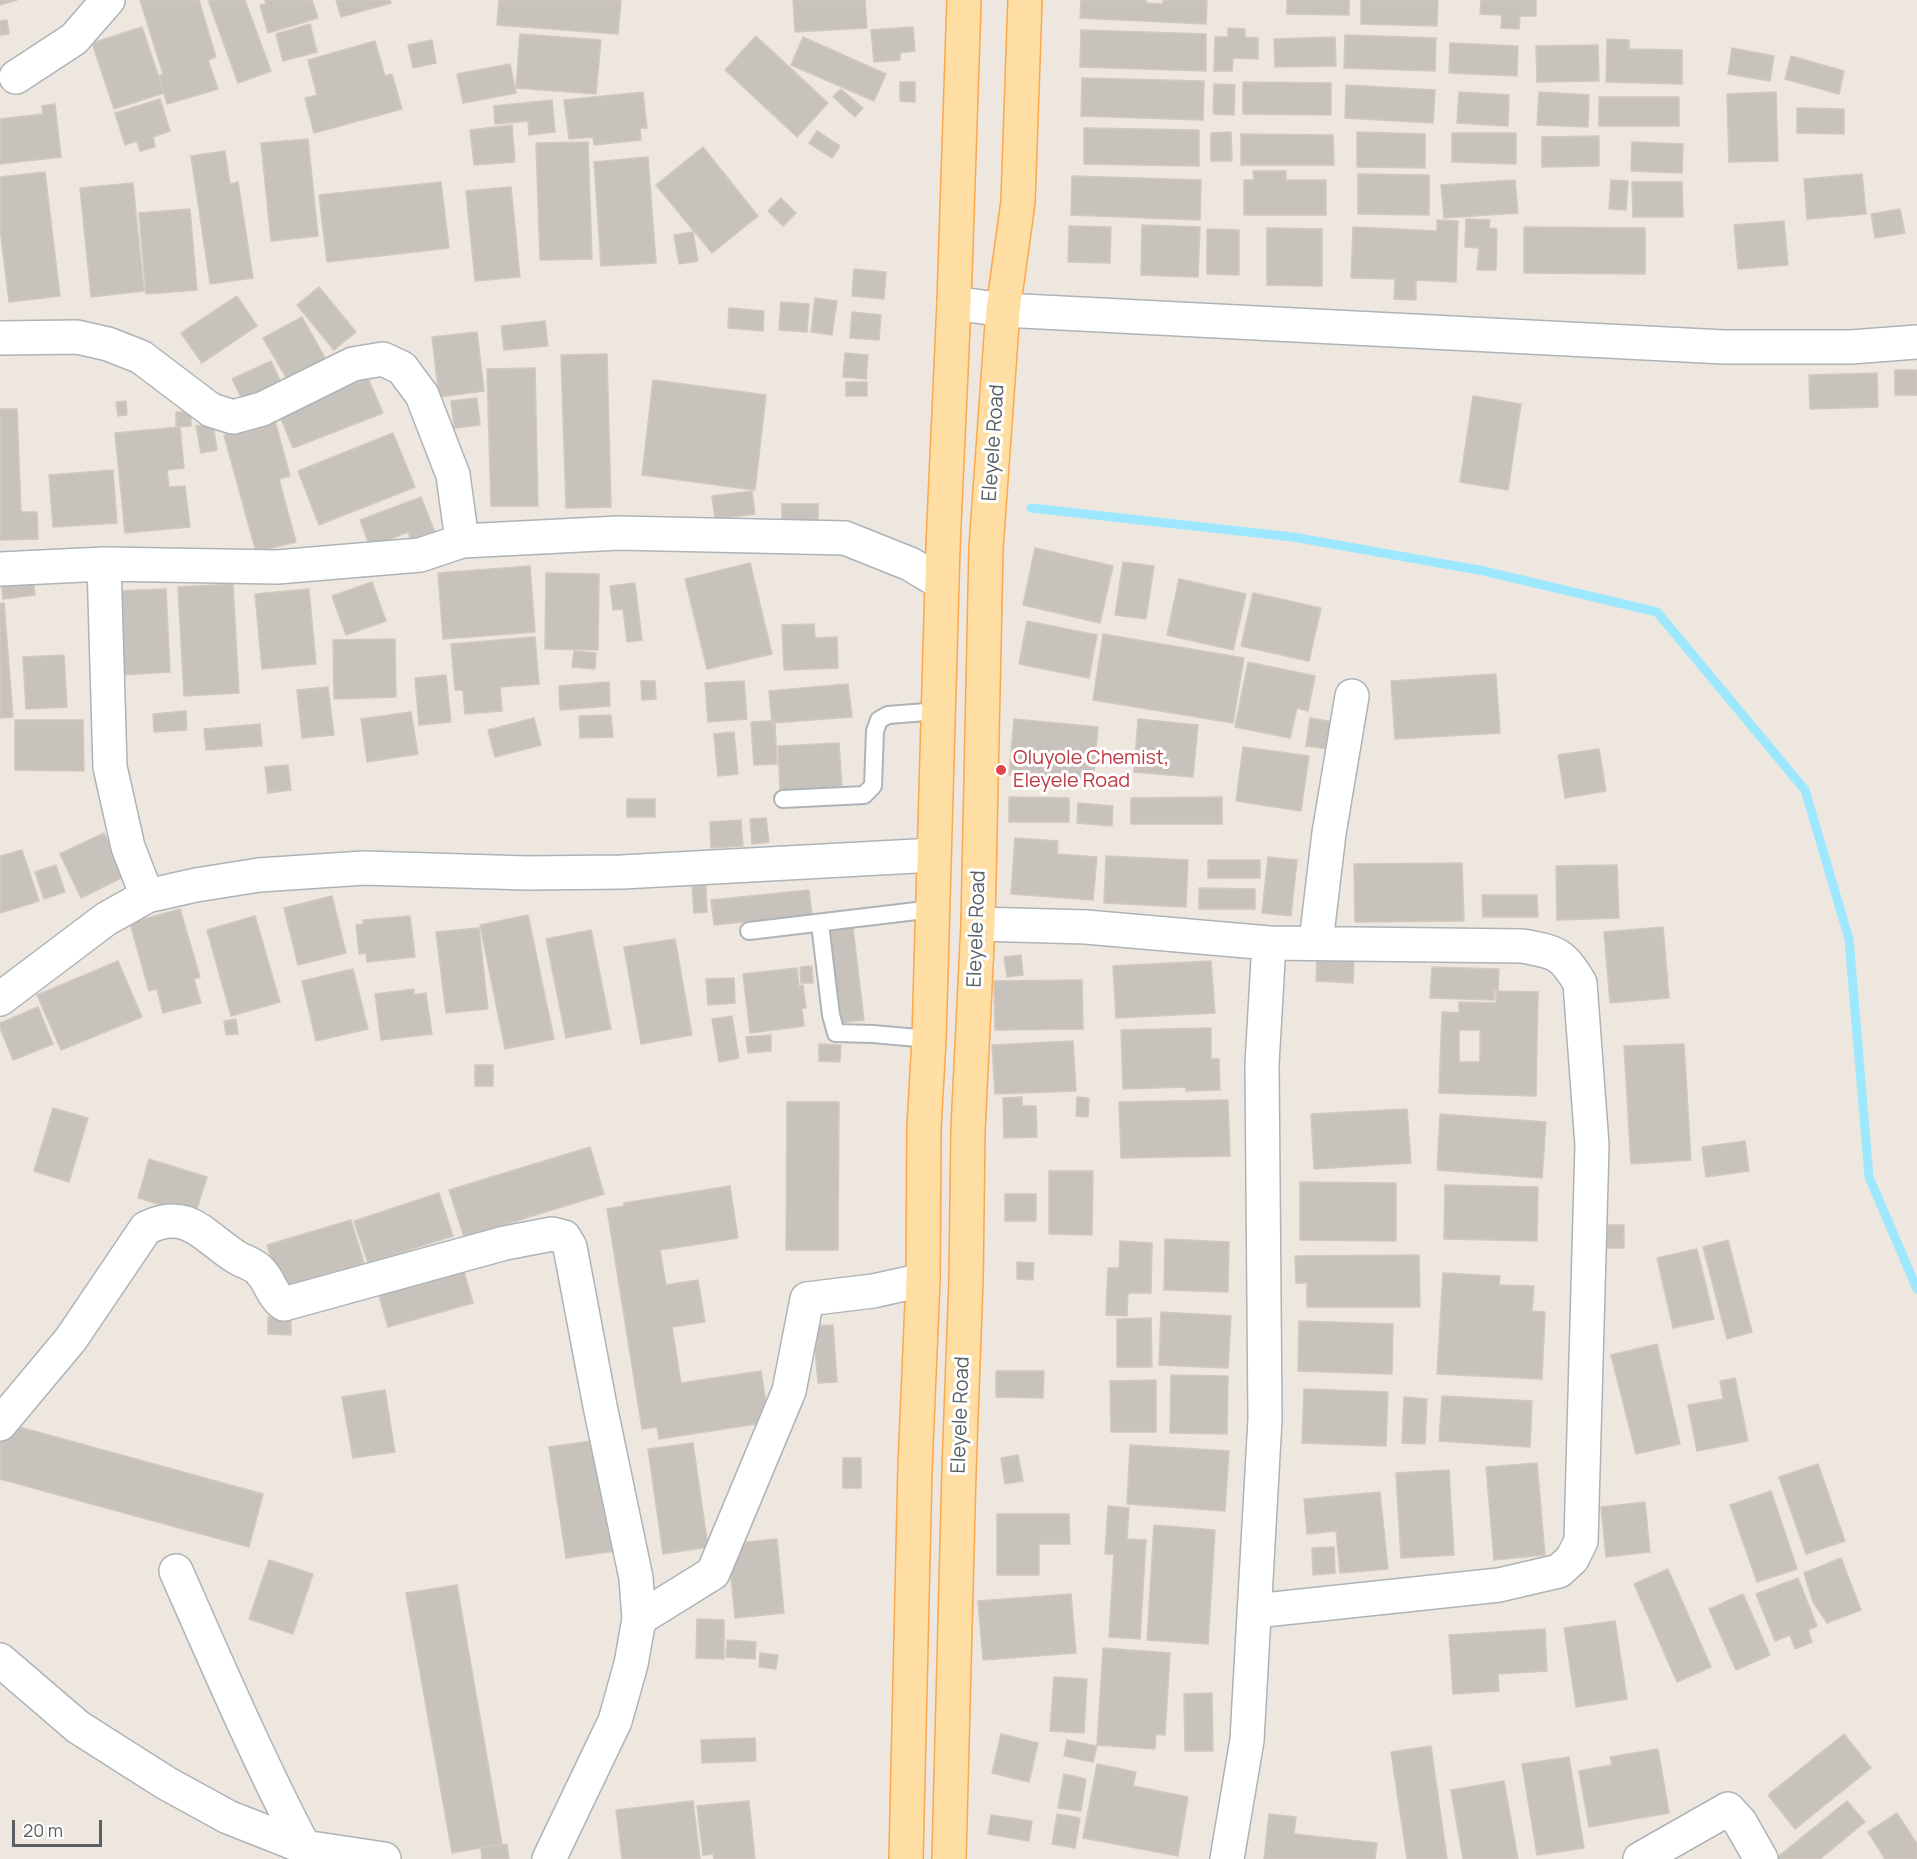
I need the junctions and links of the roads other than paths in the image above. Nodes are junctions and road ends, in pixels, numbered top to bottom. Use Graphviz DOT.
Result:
graph roads {
  1 [pos="108,0"];
  2 [pos="964,0"];
  3 [pos="1025,0"];
  4 [pos="16,77"];
  5 [pos="954,303"];
  6 [pos="1003,310"];
  7 [pos="0,338"];
  8 [pos="1917,342"];
  9 [pos="462,541"];
  10 [pos="104,564"];
  11 [pos="0,569"];
  12 [pos="942,583"];
  13 [pos="1352,696"];
  14 [pos="939,711"];
  15 [pos="783,799"];
  16 [pos="934,855"];
  17 [pos="147,896"];
  18 [pos="933,909"];
  19 [pos="820,924"];
  20 [pos="978,924"];
  21 [pos="749,931"];
  22 [pos="1316,942"];
  23 [pos="1269,943"];
  24 [pos="0,999"];
  25 [pos="929,1039"];
  26 [pos="923,1280"];
  27 [pos="0,1424"];
  28 [pos="176,1571"];
  29 [pos="1255,1611"];
  30 [pos="639,1619"];
  31 [pos="0,1660"];
  32 [pos="304,1847"];
  33 [pos="955,1858"];
  34 [pos="384,1859"];
  35 [pos="549,1859"];
  36 [pos="906,1859"];
  37 [pos="1227,1859"];
  38 [pos="1640,1859"];
  39 [pos="1761,1859"];
  1 -- 4 [label="street"];
  2 -- 5 [label="main road"];
  3 -- 6 [label="main road, Eleyele Road"];
  5 -- 6 [label="street"];
  5 -- 12 [label="main road"];
  6 -- 8 [label="street"];
  6 -- 20 [label="main road, Eleyele Road"];
  7 -- 9 [label="street"];
  9 -- 10 [label="street"];
  9 -- 12 [label="street"];
  10 -- 11 [label="street"];
  10 -- 17 [label="street"];
  12 -- 14 [label="main road"];
  13 -- 22 [label="street"];
  14 -- 15 [label="lane"];
  14 -- 16 [label="main road"];
  16 -- 17 [label="street"];
  16 -- 18 [label="main road"];
  17 -- 24 [label="street"];
  18 -- 19 [label="lane"];
  18 -- 25 [label="main road"];
  19 -- 21 [label="lane"];
  19 -- 25 [label="lane"];
  20 -- 23 [label="street"];
  20 -- 33 [label="main road, Eleyele Road"];
  22 -- 23 [label="street"];
  22 -- 29 [label="street"];
  23 -- 29 [label="street"];
  25 -- 26 [label="main road"];
  26 -- 30 [label="street"];
  26 -- 36 [label="main road"];
  27 -- 30 [label="street"];
  28 -- 32 [label="street"];
  29 -- 37 [label="street"];
  30 -- 35 [label="street"];
  31 -- 32 [label="street"];
  32 -- 34 [label="street"];
  38 -- 39 [label="street"];
}
